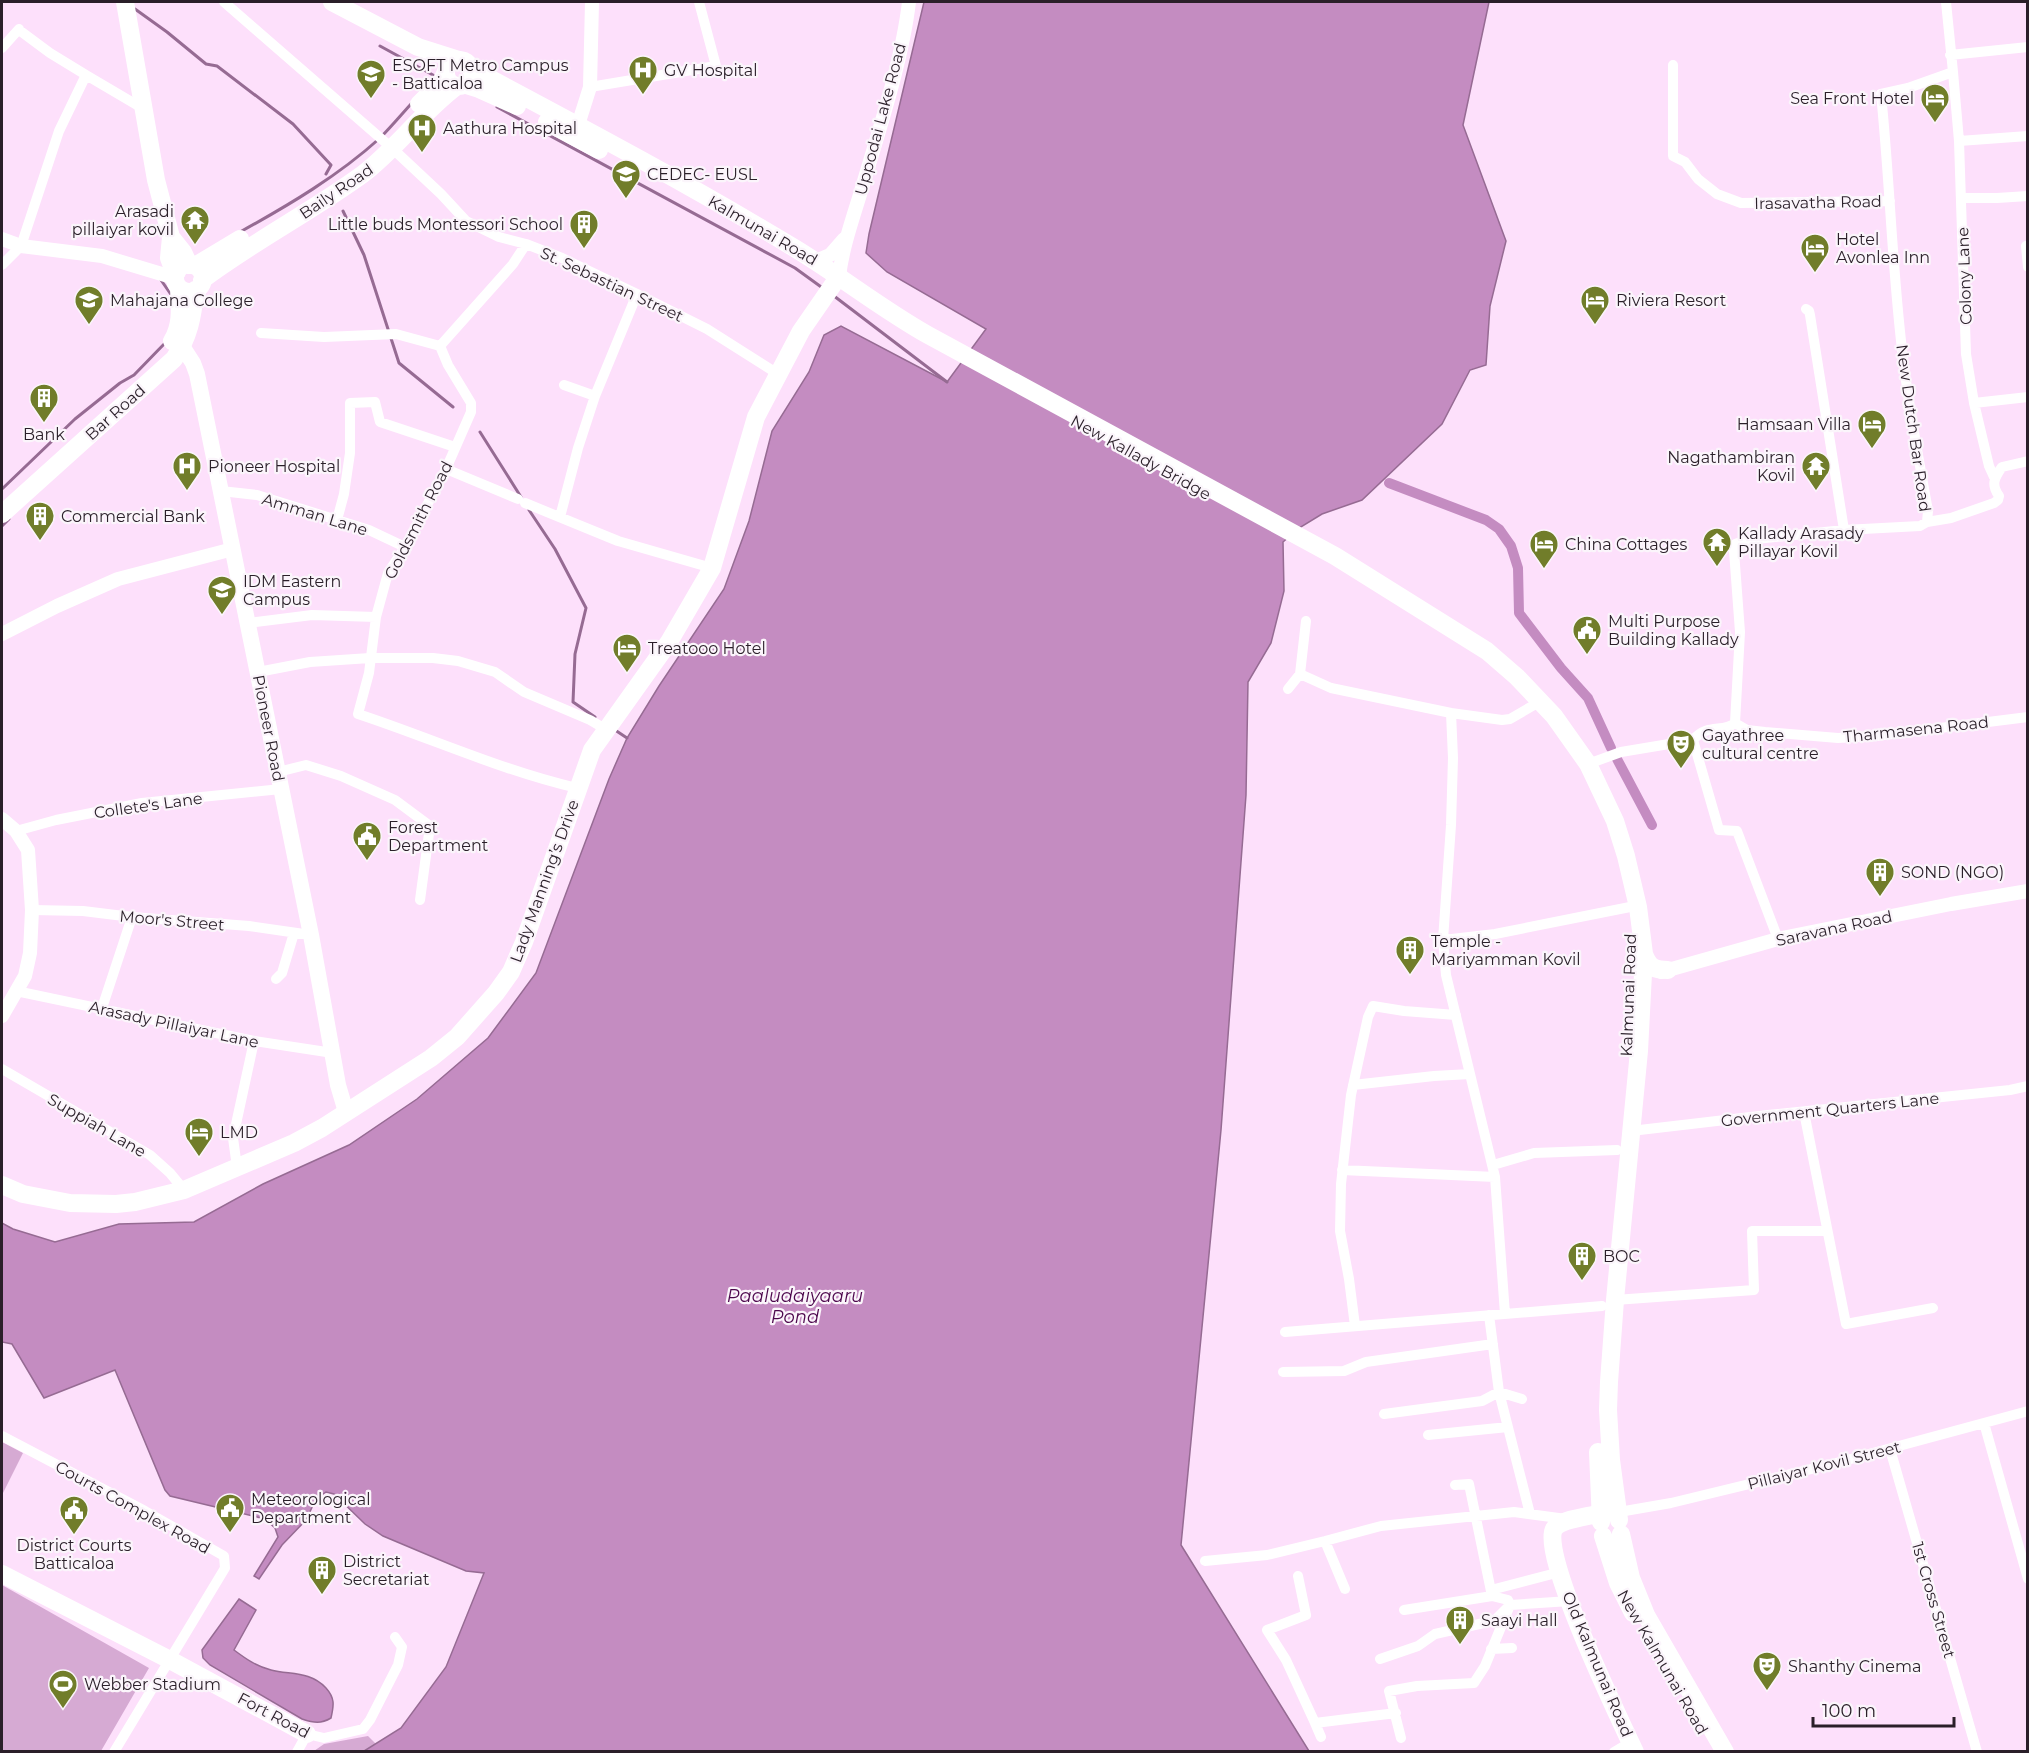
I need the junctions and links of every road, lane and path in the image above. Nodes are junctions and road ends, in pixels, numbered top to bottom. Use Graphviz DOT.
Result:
graph roads {
  1 [pos="124,2"];
  2 [pos="224,2"];
  3 [pos="332,2"];
  4 [pos="592,2"];
  5 [pos="699,2"];
  6 [pos="909,2"];
  7 [pos="1946,2"];
  8 [pos="2028,47"];
  9 [pos="2,48"];
  10 [pos="1950,55"];
  11 [pos="1673,65"];
  12 [pos="1953,72"];
  13 [pos="460,74"];
  14 [pos="86,75"];
  15 [pos="590,87"];
  16 [pos="142,108"];
  17 [pos="578,125"];
  18 [pos="2028,136"];
  19 [pos="1959,141"];
  20 [pos="388,145"];
  21 [pos="2028,196"];
  22 [pos="1961,198"];
  23 [pos="1890,201"];
  24 [pos="847,235"];
  25 [pos="2,239"];
  26 [pos="526,244"];
  27 [pos="21,246"];
  28 [pos="2026,246"];
  29 [pos="816,261"];
  30 [pos="2,265"];
  31 [pos="2028,267"];
  32 [pos="188,277"];
  33 [pos="841,283"];
  34 [pos="637,294"];
  35 [pos="1806,309"];
  36 [pos="261,333"];
  37 [pos="182,346"];
  38 [pos="440,346"];
  39 [pos="951,351"];
  40 [pos="778,374"];
  41 [pos="564,385"];
  42 [pos="595,396"];
  43 [pos="2028,397"];
  44 [pos="1974,403"];
  45 [pos="454,447"];
  46 [pos="2028,461"];
  47 [pos="446,469"];
  48 [pos="1994,477"];
  49 [pos="221,491"];
  50 [pos="2,499"];
  51 [pos="2,514"];
  52 [pos="560,517"];
  53 [pos="337,520"];
  54 [pos="1927,522"];
  55 [pos="1844,530"];
  56 [pos="405,547"];
  57 [pos="233,549"];
  58 [pos="1333,559"];
  59 [pos="712,568"];
  60 [pos="376,617"];
  61 [pos="1306,621"];
  62 [pos="248,623"];
  63 [pos="2,634"];
  64 [pos="370,658"];
  65 [pos="258,672"];
  66 [pos="1300,674"];
  67 [pos="1288,689"];
  68 [pos="1534,705"];
  69 [pos="1451,713"];
  70 [pos="2028,717"];
  71 [pos="1735,723"];
  72 [pos="607,730"];
  73 [pos="1693,740"];
  74 [pos="1584,765"];
  75 [pos="280,780"];
  76 [pos="577,788"];
  77 [pos="2,819"];
  78 [pos="16,831"];
  79 [pos="2028,891"];
  80 [pos="420,900"];
  81 [pos="1630,907"];
  82 [pos="32,910"];
  83 [pos="132,917"];
  84 [pos="294,933"];
  85 [pos="311,935"];
  86 [pos="1778,939"];
  87 [pos="1443,940"];
  88 [pos="1644,954"];
  89 [pos="1668,970"];
  90 [pos="1643,977"];
  91 [pos="276,979"];
  92 [pos="16,991"];
  93 [pos="102,1008"];
  94 [pos="1456,1015"];
  95 [pos="2,1016"];
  96 [pos="254,1041"];
  97 [pos="333,1053"];
  98 [pos="2,1069"];
  99 [pos="1470,1074"];
  100 [pos="1353,1084"];
  101 [pos="2028,1086"];
  102 [pos="346,1112"];
  103 [pos="1804,1112"];
  104 [pos="1631,1131"];
  105 [pos="1617,1150"];
  106 [pos="1492,1165"];
  107 [pos="237,1167"];
  108 [pos="1342,1170"];
  109 [pos="1496,1177"];
  110 [pos="2,1185"];
  111 [pos="184,1190"];
  112 [pos="1827,1231"];
  113 [pos="1608,1303"];
  114 [pos="1933,1308"];
  115 [pos="1505,1314"];
  116 [pos="1489,1316"];
  117 [pos="1355,1326"];
  118 [pos="1285,1332"];
  119 [pos="1492,1344"];
  120 [pos="1283,1372"];
  121 [pos="1499,1392"];
  122 [pos="1521,1399"];
  123 [pos="2028,1411"];
  124 [pos="1384,1414"];
  125 [pos="1984,1423"];
  126 [pos="1508,1427"];
  127 [pos="1428,1435"];
  128 [pos="2,1436"];
  129 [pos="1890,1449"];
  130 [pos="1455,1485"];
  131 [pos="1530,1514"];
  132 [pos="1475,1516"];
  133 [pos="1572,1520"];
  134 [pos="1609,1523"];
  135 [pos="1325,1541"];
  136 [pos="1205,1561"];
  137 [pos="1560,1572"];
  138 [pos="2,1574"];
  139 [pos="1298,1576"];
  140 [pos="2028,1579"];
  141 [pos="1345,1589"];
  142 [pos="1491,1593"];
  143 [pos="1570,1601"];
  144 [pos="1510,1605"];
  145 [pos="1404,1610"];
  146 [pos="395,1637"];
  147 [pos="1512,1648"];
  148 [pos="1491,1649"];
  149 [pos="1380,1659"];
  150 [pos="170,1660"];
  151 [pos="1396,1713"];
  152 [pos="1315,1723"];
  153 [pos="307,1734"];
  154 [pos="1321,1737"];
  155 [pos="1401,1738"];
  156 [pos="1633,1747"];
  157 [pos="114,1752"];
  158 [pos="297,1752"];
  159 [pos="1614,1752"];
  160 [pos="1714,1752"];
  161 [pos="1725,1752"];
  162 [pos="1977,1752"];
  1 -- 16 [label="main road, Bar Road"];
  2 -- 20 [label="street, St. Sebastian Street"];
  3 -- 13 [label="main road"];
  4 -- 15 [label="street"];
  5 -- 15 [label="street"];
  6 -- 24 [label="street, Uppodai Lake Road"];
  7 -- 10 [label="street"];
  8 -- 10 [label="street"];
  9 -- 14 [label="street"];
  10 -- 12 [label="street"];
  11 -- 23 [label="street, Irasavatha Road"];
  12 -- 19 [label="street, Colony Lane"];
  12 -- 23 [label="street, New Dutch Bar Road"];
  13 -- 17 [label="main road, Kalmunai Road"];
  13 -- 20 [label="main road, Baily Road"];
  13 -- 33 [label="main road, Kalmunai Road"];
  14 -- 16 [label="street"];
  14 -- 27 [label="street"];
  15 -- 17 [label="street"];
  16 -- 32 [label="main road, Bar Road"];
  17 -- 29 [label="main road, Kalmunai Road"];
  18 -- 19 [label="street"];
  19 -- 22 [label="street, Colony Lane"];
  20 -- 26 [label="street, St. Sebastian Street"];
  20 -- 32 [label="main road, Baily Road"];
  21 -- 22 [label="street"];
  22 -- 44 [label="street, Colony Lane"];
  23 -- 54 [label="street, New Dutch Bar Road"];
  24 -- 29 [label="street, Uppodai Lake Road"];
  24 -- 33 [label="street, Uppodai Lake Road"];
  25 -- 27 [label="street"];
  26 -- 34 [label="street, St. Sebastian Street"];
  26 -- 38 [label="street"];
  27 -- 30 [label="street"];
  27 -- 32 [label="street"];
  28 -- 31 [label="street"];
  29 -- 33 [label="main road, Kalmunai Road"];
  32 -- 37 [label="main road, Bar Road"];
  32 -- 50 [label="main road, Bar Road"];
  33 -- 39 [label="main road, Kalmunai Road"];
  33 -- 40 [label="main road, Lady Manning’s Drive"];
  34 -- 40 [label="street, St. Sebastian Street"];
  34 -- 42 [label="street"];
  35 -- 55 [label="street"];
  36 -- 38 [label="street"];
  37 -- 49 [label="main road, Pioneer Road"];
  37 -- 51 [label="main road, Bar Road"];
  38 -- 45 [label="street, Goldsmith Road"];
  39 -- 58 [label="main road, New Kallady Bridge"];
  40 -- 59 [label="main road, Lady Manning’s Drive"];
  41 -- 42 [label="street"];
  42 -- 52 [label="street"];
  43 -- 44 [label="street"];
  44 -- 48 [label="street, Colony Lane"];
  45 -- 47 [label="street, Goldsmith Road"];
  45 -- 53 [label="street"];
  46 -- 48 [label="street"];
  47 -- 52 [label="street"];
  47 -- 56 [label="street, Goldsmith Road"];
  48 -- 54 [label="street, Colony Lane"];
  49 -- 53 [label="street, Amman Lane"];
  49 -- 57 [label="main road, Pioneer Road"];
  52 -- 59 [label="street"];
  53 -- 56 [label="street, Amman Lane"];
  54 -- 55 [label="street, New Dutch Bar Road"];
  55 -- 71 [label="street, New Dutch Bar Road"];
  56 -- 60 [label="street, Goldsmith Road"];
  57 -- 62 [label="main road, Pioneer Road"];
  57 -- 63 [label="street"];
  58 -- 68 [label="main road, Kalmunai Road"];
  58 -- 74 [label="main road, Kalmunai Road"];
  59 -- 72 [label="main road, Lady Manning’s Drive"];
  60 -- 62 [label="street"];
  60 -- 64 [label="street, Goldsmith Road"];
  61 -- 66 [label="street"];
  62 -- 65 [label="main road, Pioneer Road"];
  64 -- 65 [label="street"];
  64 -- 72 [label="street"];
  64 -- 76 [label="street, Goldsmith Road"];
  65 -- 75 [label="main road, Pioneer Road"];
  66 -- 67 [label="street"];
  66 -- 69 [label="street"];
  68 -- 69 [label="street"];
  68 -- 74 [label="main road, Kalmunai Road"];
  69 -- 87 [label="street"];
  70 -- 71 [label="street, Tharmasena Road"];
  71 -- 73 [label="street"];
  72 -- 76 [label="main road, Lady Manning’s Drive"];
  73 -- 74 [label="street"];
  73 -- 86 [label="street"];
  74 -- 81 [label="main road, Kalmunai Road"];
  74 -- 88 [label="main road, Kalmunai Road"];
  75 -- 78 [label="street, Collete's Lane"];
  75 -- 80 [label="street, Collete's Lane"];
  75 -- 85 [label="main road, Pioneer Road"];
  76 -- 102 [label="main road, Lady Manning’s Drive"];
  77 -- 78 [label="street"];
  78 -- 82 [label="street"];
  79 -- 86 [label="street, Saravana Road"];
  81 -- 87 [label="street"];
  81 -- 105 [label="main road, Kalmunai Road"];
  82 -- 83 [label="street, Moor's Street"];
  82 -- 92 [label="street"];
  83 -- 84 [label="street, Moor's Street"];
  83 -- 93 [label="street"];
  84 -- 85 [label="street, Moor's Street"];
  84 -- 91 [label="street"];
  85 -- 97 [label="main road, Pioneer Road"];
  86 -- 89 [label="street, Saravana Road"];
  87 -- 94 [label="street"];
  88 -- 89 [label="main road"];
  88 -- 90 [label="main road, Kalmunai Road"];
  89 -- 90 [label="street, Saravana Road"];
  90 -- 104 [label="main road, Kalmunai Road"];
  92 -- 93 [label="street, Arasady Pillaiyar Lane"];
  92 -- 95 [label="street"];
  93 -- 96 [label="street, Arasady Pillaiyar Lane"];
  94 -- 99 [label="street"];
  94 -- 100 [label="street"];
  96 -- 97 [label="street, Arasady Pillaiyar Lane"];
  96 -- 107 [label="street"];
  97 -- 102 [label="main road, Pioneer Road"];
  98 -- 111 [label="street, Suppiah Lane"];
  99 -- 100 [label="street"];
  99 -- 106 [label="street"];
  100 -- 108 [label="street"];
  101 -- 103 [label="street, Government Quarters Lane"];
  102 -- 107 [label="main road, Lady Manning’s Drive"];
  103 -- 104 [label="street, Government Quarters Lane"];
  103 -- 112 [label="street"];
  104 -- 113 [label="main road, Kalmunai Road"];
  105 -- 106 [label="street"];
  105 -- 113 [label="main road, Kalmunai Road"];
  106 -- 109 [label="street"];
  107 -- 111 [label="main road, Lady Manning’s Drive"];
  108 -- 109 [label="street"];
  108 -- 117 [label="street"];
  109 -- 115 [label="street"];
  110 -- 111 [label="main road, Lady Manning’s Drive"];
  112 -- 113 [label="street"];
  112 -- 114 [label="street"];
  113 -- 115 [label="street"];
  113 -- 134 [label="main road, Kalmunai Road"];
  115 -- 116 [label="street"];
  116 -- 117 [label="street"];
  116 -- 119 [label="street"];
  117 -- 118 [label="street"];
  119 -- 120 [label="street"];
  119 -- 121 [label="street"];
  121 -- 122 [label="street"];
  121 -- 124 [label="street"];
  121 -- 126 [label="street"];
  123 -- 125 [label="street, Pillaiyar Kovil Street"];
  125 -- 129 [label="street, Pillaiyar Kovil Street"];
  125 -- 140 [label="street"];
  126 -- 127 [label="street"];
  126 -- 131 [label="street"];
  128 -- 150 [label="street, Courts Complex Road"];
  129 -- 134 [label="street, Pillaiyar Kovil Street"];
  129 -- 162 [label="street, 1st Cross Street"];
  130 -- 132 [label="street"];
  131 -- 132 [label="street"];
  131 -- 133 [label="street"];
  132 -- 135 [label="street"];
  132 -- 142 [label="street"];
  133 -- 134 [label="main road"];
  133 -- 137 [label="main road, Old Kalmunai Road"];
  134 -- 160 [label="main road, New Kalmunai Road"];
  134 -- 161 [label="main road, New Kalmunai Road"];
  135 -- 136 [label="street"];
  135 -- 141 [label="street"];
  137 -- 142 [label="street"];
  137 -- 143 [label="main road, Old Kalmunai Road"];
  138 -- 150 [label="main road, Fort Road"];
  139 -- 152 [label="street"];
  142 -- 144 [label="street"];
  142 -- 145 [label="street"];
  143 -- 144 [label="street"];
  143 -- 156 [label="main road, Old Kalmunai Road"];
  144 -- 148 [label="street"];
  144 -- 149 [label="street"];
  146 -- 153 [label="street, Fort Road"];
  147 -- 148 [label="street"];
  148 -- 151 [label="street"];
  150 -- 153 [label="main road, Fort Road"];
  150 -- 157 [label="street"];
  151 -- 152 [label="street"];
  151 -- 155 [label="street"];
  152 -- 154 [label="street"];
  153 -- 158 [label="street"];
  156 -- 159 [label="street"];
}
